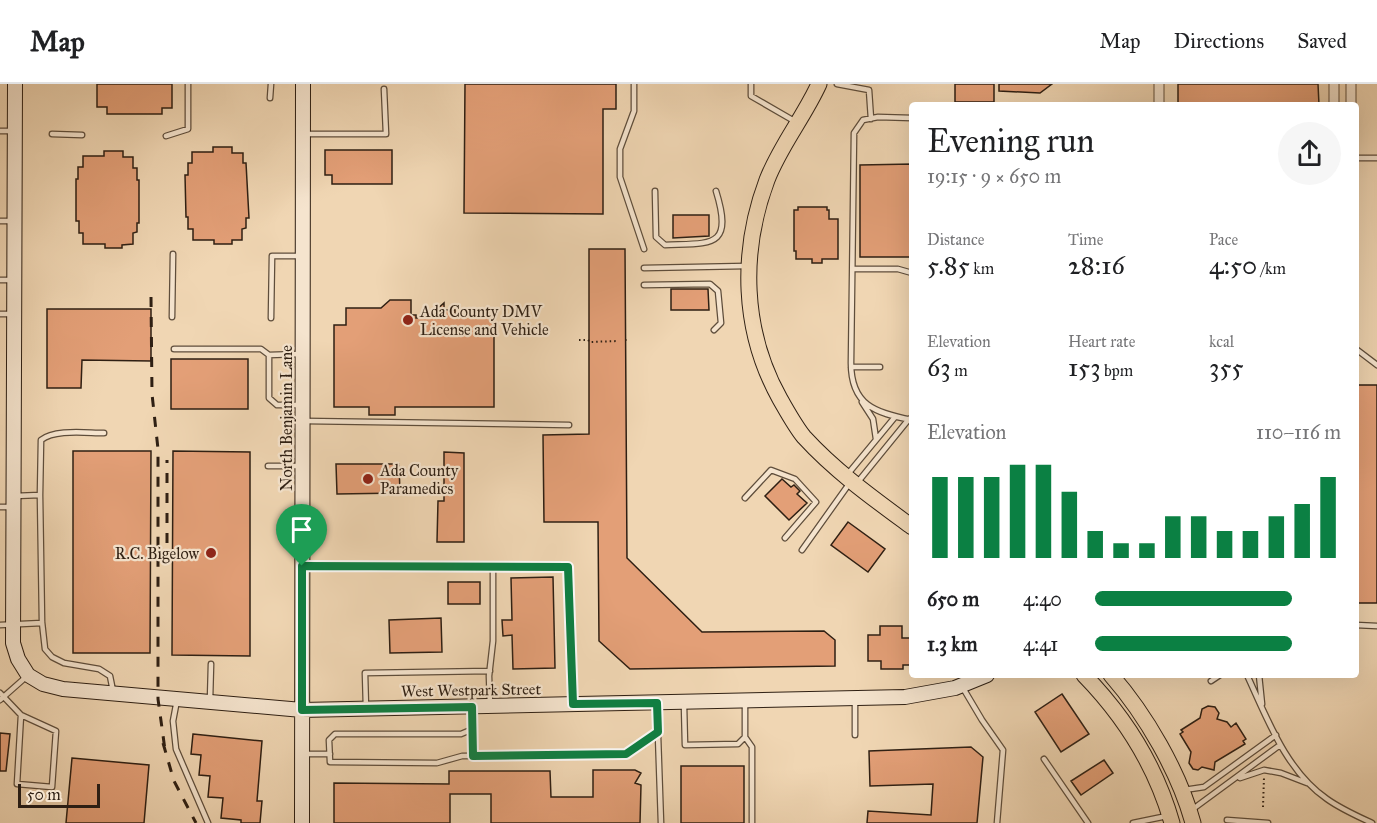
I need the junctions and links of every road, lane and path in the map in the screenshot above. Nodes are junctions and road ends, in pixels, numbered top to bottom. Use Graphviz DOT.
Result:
graph roads {
  1 [pos="15,84"];
  2 [pos="188,84"];
  3 [pos="271,84"];
  4 [pos="303,84"];
  5 [pos="634,84"];
  6 [pos="751,84"];
  7 [pos="819,84"];
  8 [pos="837,84"];
  9 [pos="1159,84"];
  10 [pos="1334,84"];
  11 [pos="1351,84"];
  12 [pos="384,89"];
  13 [pos="270,98"];
  14 [pos="1159,102"];
  15 [pos="1334,102"];
  16 [pos="1351,102"];
  17 [pos="909,118"];
  18 [pos="871,119"];
  19 [pos="799,123"];
  20 [pos="0,131"];
  21 [pos="15,131"];
  22 [pos="52,134"];
  23 [pos="303,134"];
  24 [pos="82,135"];
  25 [pos="166,136"];
  26 [pos="1359,158"];
  27 [pos="1377,158"];
  28 [pos="655,191"];
  29 [pos="716,191"];
  30 [pos="0,221"];
  31 [pos="15,221"];
  32 [pos="644,249"];
  33 [pos="173,254"];
  34 [pos="303,256"];
  35 [pos="748,266"];
  36 [pos="644,268"];
  37 [pos="852,269"];
  38 [pos="909,272"];
  39 [pos="0,280"];
  40 [pos="15,280"];
  41 [pos="644,285"];
  42 [pos="0,314"];
  43 [pos="14,314"];
  44 [pos="172,317"];
  45 [pos="271,318"];
  46 [pos="714,330"];
  47 [pos="579,340"];
  48 [pos="618,341"];
  49 [pos="174,350"];
  50 [pos="1359,351"];
  51 [pos="302,354"];
  52 [pos="269,355"];
  53 [pos="1377,365"];
  54 [pos="851,367"];
  55 [pos="880,367"];
  56 [pos="861,399"];
  57 [pos="303,405"];
  58 [pos="895,417"];
  59 [pos="909,419"];
  60 [pos="909,420"];
  61 [pos="303,421"];
  62 [pos="569,425"];
  63 [pos="104,433"];
  64 [pos="876,439"];
  65 [pos="268,466"];
  66 [pos="303,466"];
  67 [pos="850,481"];
  68 [pos="40,495"];
  69 [pos="745,498"];
  70 [pos="9,504"];
  71 [pos="909,525"];
  72 [pos="785,538"];
  73 [pos="802,550"];
  74 [pos="302,566"];
  75 [pos="493,566"];
  76 [pos="42,623"];
  77 [pos="7,625"];
  78 [pos="1359,625"];
  79 [pos="1377,626"];
  80 [pos="211,664"];
  81 [pos="490,671"];
  82 [pos="28,675"];
  83 [pos="980,678"];
  84 [pos="1087,678"];
  85 [pos="1113,678"];
  86 [pos="1216,678"];
  87 [pos="1248,678"];
  88 [pos="1259,678"];
  89 [pos="1211,681"];
  90 [pos="962,685"];
  91 [pos="113,694"];
  92 [pos="1,696"];
  93 [pos="855,698"];
  94 [pos="177,700"];
  95 [pos="745,700"];
  96 [pos="684,702"];
  97 [pos="210,703"];
  98 [pos="657,703"];
  99 [pos="573,704"];
  100 [pos="490,706"];
  101 [pos="472,707"];
  102 [pos="366,709"];
  103 [pos="1263,709"];
  104 [pos="302,710"];
  105 [pos="21,715"];
  106 [pos="473,729"];
  107 [pos="658,732"];
  108 [pos="855,735"];
  109 [pos="1276,735"];
  110 [pos="745,737"];
  111 [pos="1280,745"];
  112 [pos="302,754"];
  113 [pos="330,754"];
  114 [pos="473,756"];
  115 [pos="1044,759"];
  116 [pos="1264,775"];
  117 [pos="1235,779"];
  118 [pos="1308,783"];
  119 [pos="1180,791"];
  120 [pos="1263,807"];
  121 [pos="1181,819"];
  122 [pos="1227,820"];
  123 [pos="208,823"];
  124 [pos="302,823"];
  125 [pos="661,823"];
  126 [pos="752,823"];
  127 [pos="997,823"];
  128 [pos="1088,823"];
  129 [pos="1132,823"];
  130 [pos="1268,823"];
  131 [pos="1372,823"];
  1 -- 21 [label="street"];
  2 -- 25 [label="lane"];
  3 -- 13 [label="lane"];
  4 -- 23 [label="street, North Benjamin Lane"];
  5 -- 32 [label="lane"];
  6 -- 19 [label="lane"];
  7 -- 19 [label="main road"];
  8 -- 18 [label="lane"];
  9 -- 14 [label="street"];
  10 -- 15 [label="street"];
  11 -- 16 [label="street"];
  12 -- 23 [label="lane"];
  17 -- 18 [label="lane"];
  18 -- 37 [label="lane"];
  19 -- 35 [label="main road"];
  20 -- 21 [label="lane"];
  21 -- 31 [label="street"];
  22 -- 24 [label="lane"];
  23 -- 34 [label="street, North Benjamin Lane"];
  26 -- 27 [label="lane"];
  28 -- 29 [label="lane"];
  30 -- 31 [label="lane"];
  31 -- 40 [label="street"];
  33 -- 44 [label="lane"];
  34 -- 45 [label="lane"];
  34 -- 51 [label="street, North Benjamin Lane"];
  35 -- 36 [label="lane"];
  35 -- 67 [label="main road"];
  37 -- 38 [label="lane"];
  37 -- 54 [label="lane"];
  39 -- 40 [label="lane"];
  40 -- 43 [label="street"];
  41 -- 46 [label="lane"];
  42 -- 43 [label="lane"];
  43 -- 70 [label="street"];
  47 -- 48 [label="path"];
  49 -- 52 [label="lane"];
  50 -- 53 [label="lane"];
  51 -- 52 [label="lane"];
  51 -- 57 [label="street, North Benjamin Lane"];
  52 -- 57 [label="lane"];
  54 -- 55 [label="lane"];
  54 -- 56 [label="lane"];
  56 -- 58 [label="lane"];
  56 -- 64 [label="lane"];
  57 -- 61 [label="street, North Benjamin Lane"];
  58 -- 59 [label="lane"];
  58 -- 64 [label="lane"];
  60 -- 67 [label="lane"];
  61 -- 62 [label="lane"];
  61 -- 66 [label="street, North Benjamin Lane"];
  63 -- 68 [label="lane"];
  64 -- 67 [label="lane"];
  65 -- 66 [label="lane"];
  66 -- 74 [label="street, North Benjamin Lane"];
  67 -- 71 [label="main road"];
  67 -- 73 [label="lane"];
  68 -- 70 [label="lane"];
  68 -- 76 [label="lane"];
  69 -- 72 [label="lane"];
  70 -- 77 [label="street"];
  74 -- 75 [label="lane"];
  74 -- 104 [label="street, North Benjamin Lane"];
  75 -- 81 [label="lane"];
  75 -- 99 [label="lane"];
  76 -- 77 [label="lane"];
  76 -- 91 [label="lane"];
  77 -- 82 [label="street"];
  78 -- 79 [label="lane"];
  80 -- 97 [label="lane"];
  81 -- 100 [label="lane"];
  81 -- 102 [label="lane"];
  82 -- 91 [label="street, West Westpark Street"];
  82 -- 92 [label="lane"];
  83 -- 90 [label="street, West Westpark Street"];
  84 -- 121 [label="main road"];
  85 -- 119 [label="main road"];
  86 -- 89 [label="lane"];
  87 -- 103 [label="lane"];
  88 -- 103 [label="lane"];
  90 -- 93 [label="street, West Westpark Street"];
  90 -- 127 [label="lane"];
  91 -- 94 [label="street, West Westpark Street"];
  92 -- 105 [label="lane"];
  93 -- 95 [label="street, West Westpark Street"];
  93 -- 108 [label="lane"];
  94 -- 97 [label="street, West Westpark Street"];
  94 -- 123 [label="lane"];
  95 -- 96 [label="street, West Westpark Street"];
  95 -- 110 [label="lane"];
  96 -- 98 [label="street, West Westpark Street"];
  96 -- 110 [label="lane"];
  97 -- 104 [label="street, West Westpark Street"];
  98 -- 99 [label="street, West Westpark Street"];
  98 -- 107 [label="lane"];
  99 -- 100 [label="street, West Westpark Street"];
  100 -- 101 [label="street, West Westpark Street"];
  101 -- 102 [label="street, West Westpark Street"];
  101 -- 106 [label="lane"];
  102 -- 104 [label="street, West Westpark Street"];
  103 -- 109 [label="lane"];
  104 -- 112 [label="street, North Benjamin Lane"];
  105 -- 105 [label="lane"];
  106 -- 113 [label="lane"];
  106 -- 114 [label="lane"];
  107 -- 114 [label="lane"];
  107 -- 125 [label="lane"];
  109 -- 111 [label="lane"];
  109 -- 119 [label="lane"];
  110 -- 126 [label="lane"];
  111 -- 117 [label="lane"];
  111 -- 118 [label="lane"];
  112 -- 113 [label="lane"];
  112 -- 124 [label="street, North Benjamin Lane"];
  113 -- 114 [label="lane"];
  115 -- 128 [label="lane"];
  116 -- 120 [label="path"];
  117 -- 118 [label="lane"];
  117 -- 121 [label="lane"];
  118 -- 131 [label="lane"];
  119 -- 121 [label="main road"];
  121 -- 129 [label="lane"];
  122 -- 130 [label="lane"];
}
